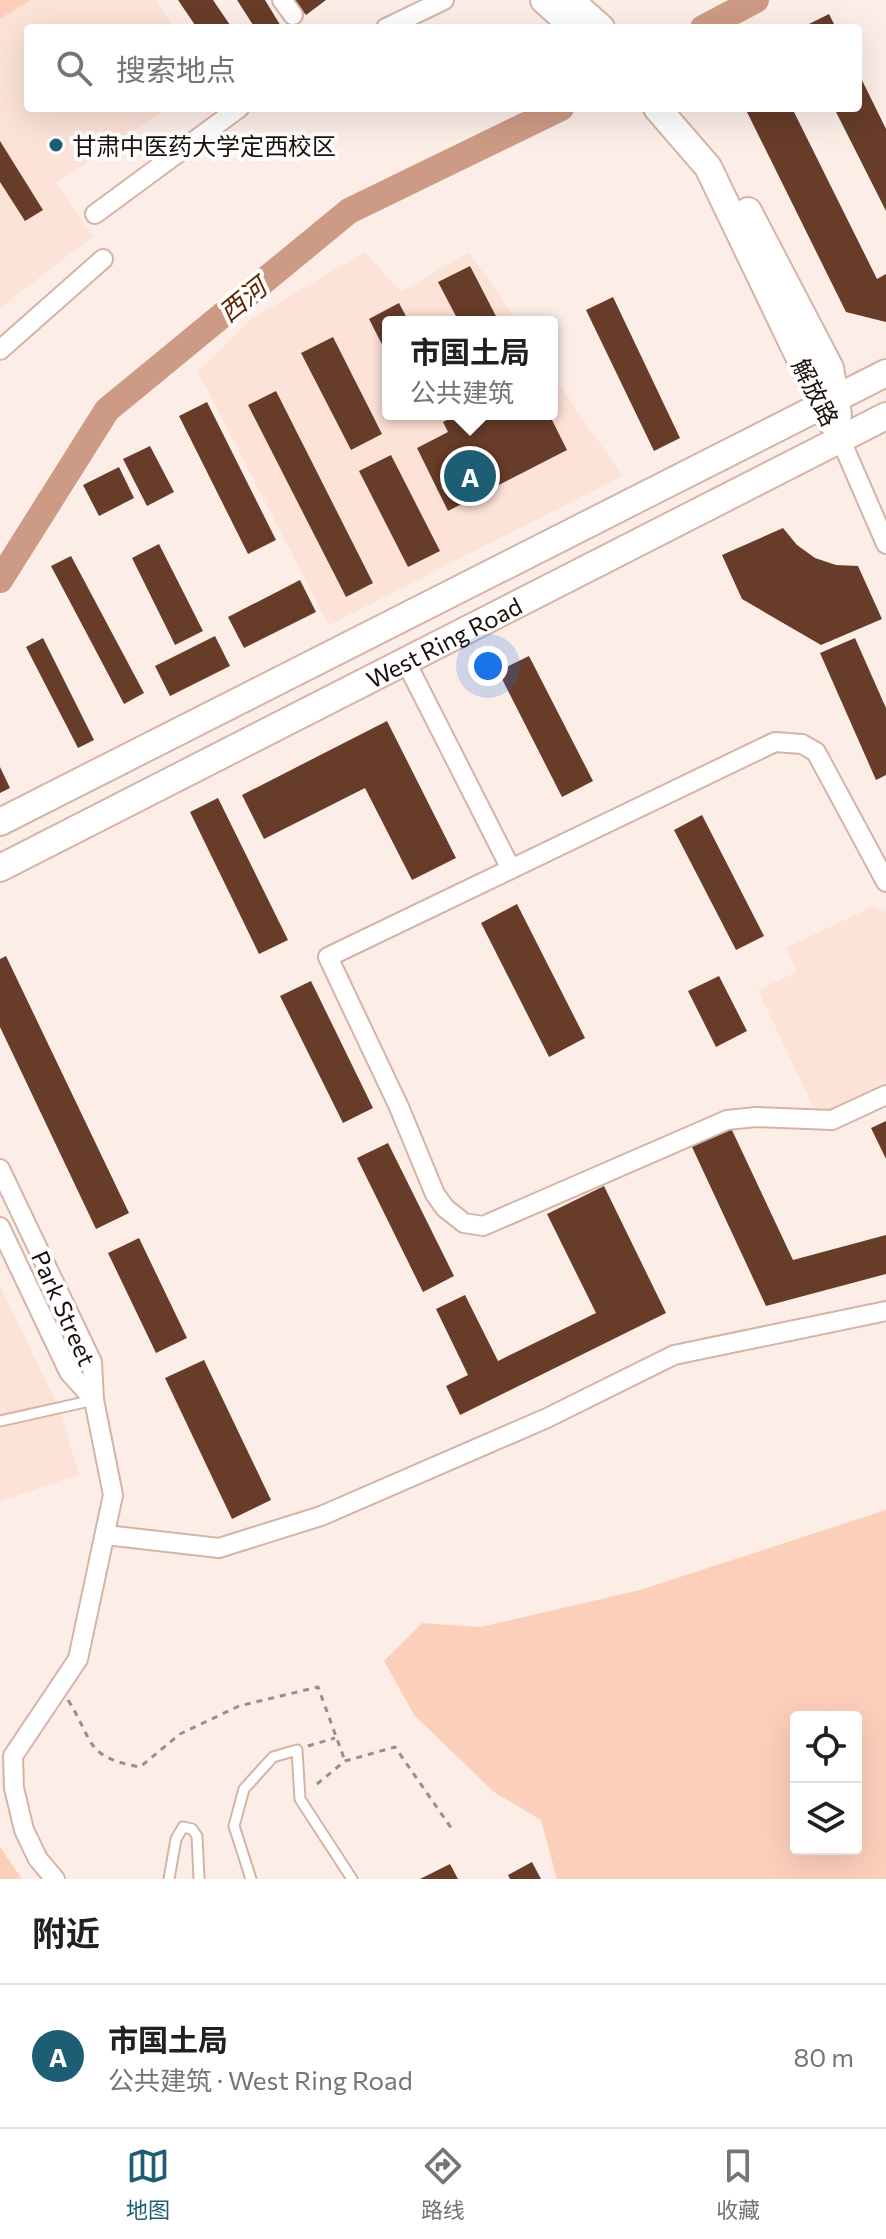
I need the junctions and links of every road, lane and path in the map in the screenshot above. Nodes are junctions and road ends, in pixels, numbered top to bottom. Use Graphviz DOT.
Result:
graph roads {
  1 [pos="444,0"];
  2 [pos="544,0"];
  3 [pos="583,18"];
  4 [pos="394,24"];
  5 [pos="234,112"];
  6 [pos="660,112"];
  7 [pos="686,112"];
  8 [pos="95,214"];
  9 [pos="103,259"];
  10 [pos="0,350"];
  11 [pos="886,373"];
  12 [pos="829,402"];
  13 [pos="886,416"];
  14 [pos="840,438"];
  15 [pos="886,544"];
  16 [pos="405,660"];
  17 [pos="0,822"];
  18 [pos="0,868"];
  19 [pos="511,869"];
  20 [pos="886,882"];
  21 [pos="886,1095"];
  22 [pos="0,1169"];
  23 [pos="0,1227"];
  24 [pos="886,1311"];
  25 [pos="94,1400"];
  26 [pos="0,1421"];
  27 [pos="106,1535"];
  28 [pos="60,1687"];
  29 [pos="335,1738"];
  30 [pos="297,1750"];
  31 [pos="345,1761"];
  32 [pos="317,1784"];
  33 [pos="454,1832"];
  34 [pos="55,1879"];
  35 [pos="169,1879"];
  36 [pos="199,1879"];
  37 [pos="251,1879"];
  38 [pos="352,1879"];
  1 -- 4 [label="street"];
  2 -- 3 [label="main road"];
  5 -- 8 [label="street"];
  6 -- 12 [label="main road, 解放路"];
  7 -- 12 [label="main road, 解放路"];
  9 -- 10 [label="street"];
  11 -- 12 [label="main road, West Ring Road"];
  12 -- 14 [label="main road, 解放路"];
  12 -- 17 [label="main road, West Ring Road"];
  13 -- 14 [label="main road, West Ring Road"];
  14 -- 15 [label="street"];
  14 -- 16 [label="main road, West Ring Road"];
  16 -- 18 [label="main road, West Ring Road"];
  16 -- 19 [label="street"];
  19 -- 20 [label="street"];
  19 -- 21 [label="street"];
  22 -- 25 [label="street, Park Street"];
  23 -- 25 [label="street, Park Street"];
  24 -- 27 [label="street"];
  25 -- 26 [label="lane"];
  25 -- 27 [label="street"];
  27 -- 28 [label="street"];
  28 -- 29 [label="path"];
  28 -- 34 [label="street"];
  29 -- 30 [label="path"];
  29 -- 31 [label="path"];
  30 -- 37 [label="lane"];
  30 -- 38 [label="lane"];
  31 -- 32 [label="path"];
  31 -- 33 [label="path"];
  35 -- 36 [label="lane"];
}
